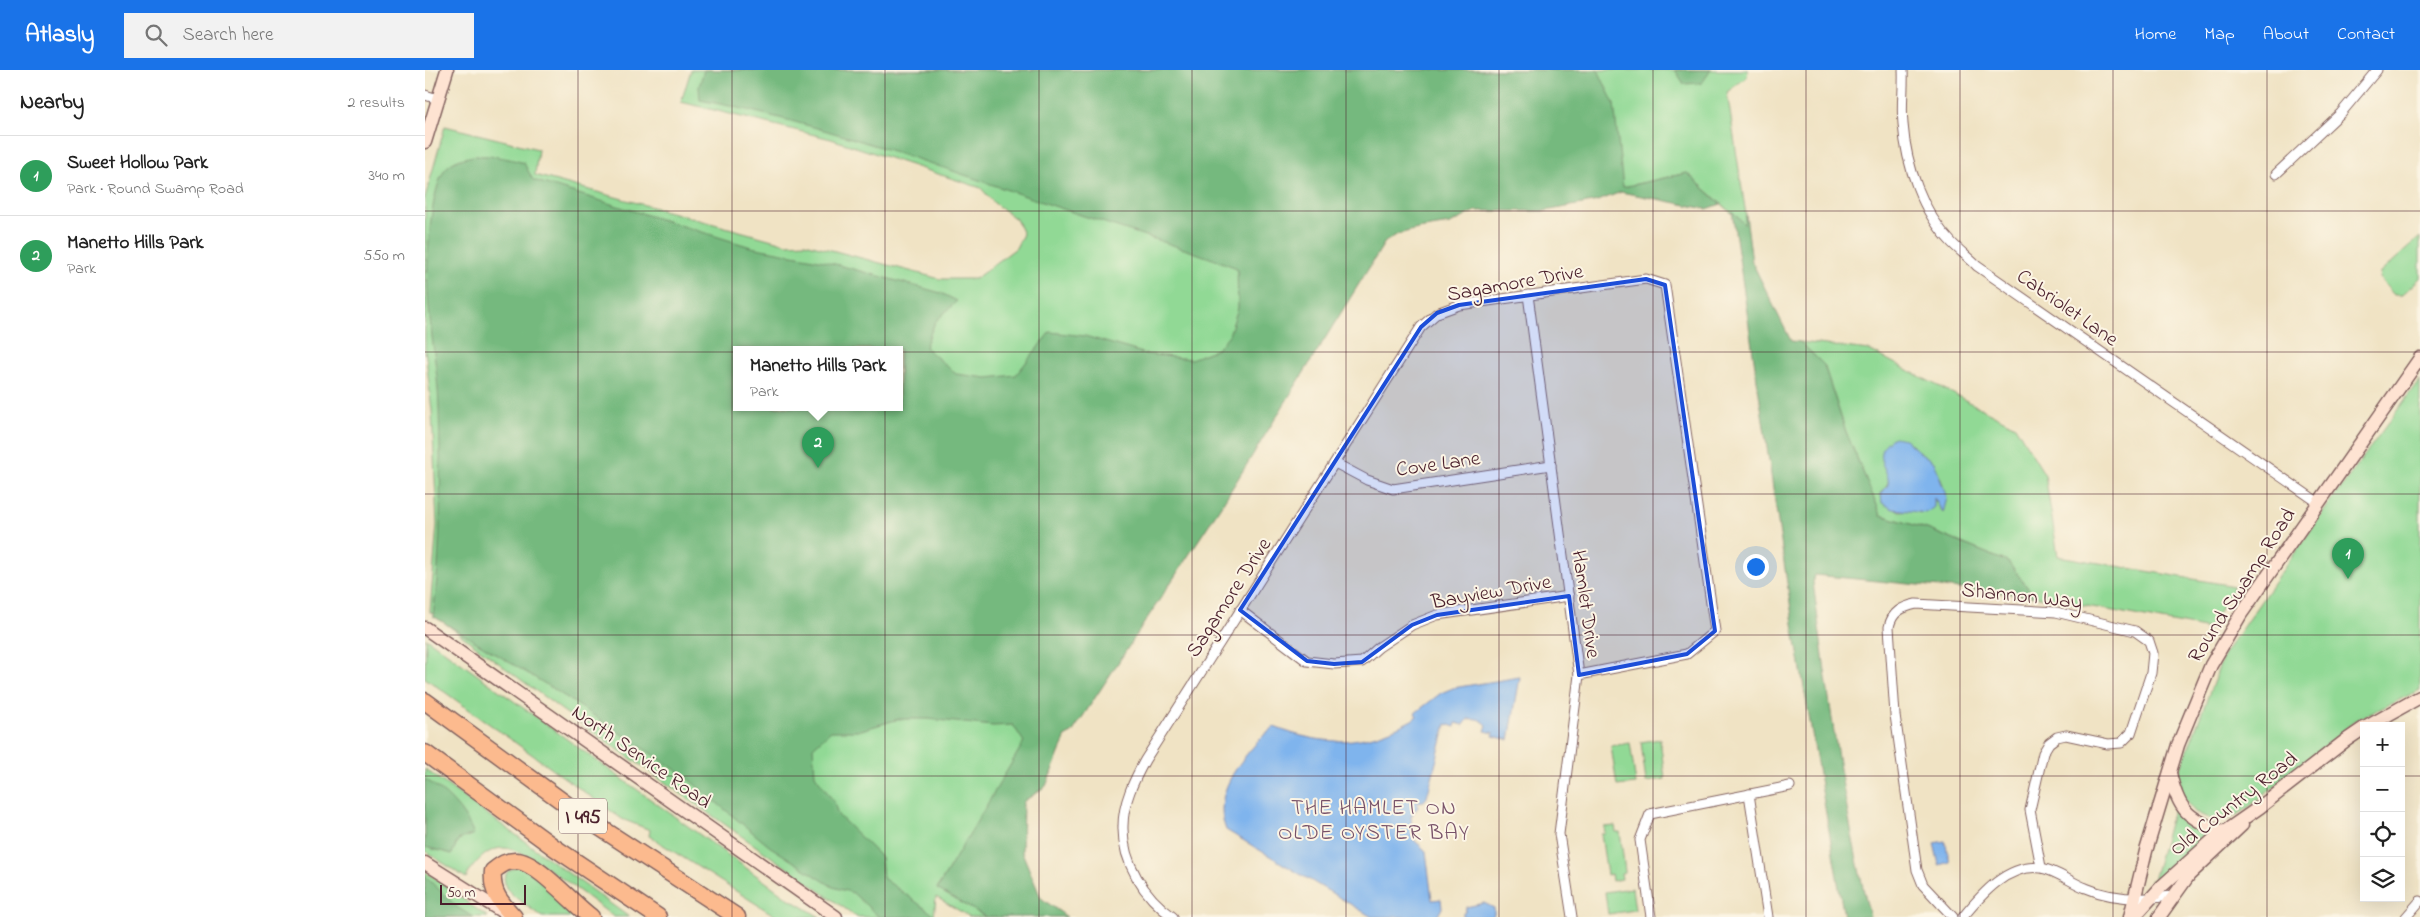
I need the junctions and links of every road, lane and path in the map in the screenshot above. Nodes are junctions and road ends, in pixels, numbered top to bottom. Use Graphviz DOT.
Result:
graph roads {
  1 [pos="447,70"];
  2 [pos="1903,70"];
  3 [pos="2377,70"];
  4 [pos="425,95"];
  5 [pos="438,99"];
  6 [pos="425,142"];
  7 [pos="2275,174"];
  8 [pos="1528,295"];
  9 [pos="2420,358"];
  10 [pos="1335,463"];
  11 [pos="1551,465"];
  12 [pos="2319,503"];
  13 [pos="1569,596"];
  14 [pos="1241,610"];
  15 [pos="425,628"];
  16 [pos="1579,674"];
  17 [pos="2420,697"];
  18 [pos="429,704"];
  19 [pos="2375,722"];
  20 [pos="2360,731"];
  21 [pos="425,753"];
  22 [pos="2170,772"];
  23 [pos="1791,786"];
  24 [pos="1749,794"];
  25 [pos="2260,807"];
  26 [pos="2223,832"];
  27 [pos="555,848"];
  28 [pos="425,863"];
  29 [pos="2041,868"];
  30 [pos="2172,896"];
  31 [pos="2134,899"];
  32 [pos="2149,899"];
  33 [pos="2420,901"];
  34 [pos="510,917"];
  35 [pos="514,917"];
  36 [pos="591,917"];
  37 [pos="642,917"];
  38 [pos="658,917"];
  39 [pos="737,917"];
  40 [pos="836,917"];
  41 [pos="1173,917"];
  42 [pos="1572,917"];
  43 [pos="1651,917"];
  44 [pos="1768,917"];
  45 [pos="1953,917"];
  46 [pos="1963,917"];
  47 [pos="2132,917"];
  48 [pos="2159,917"];
  49 [pos="2406,917"];
  1 -- 5 [label="main road"];
  2 -- 12 [label="street, Cabriolet Lane"];
  3 -- 7 [label="street"];
  4 -- 5 [label="street"];
  5 -- 6 [label="main road"];
  8 -- 10 [label="street, Sagamore Drive"];
  8 -- 11 [label="street, Hamlet Drive"];
  8 -- 16 [label="street, Sagamore Drive"];
  9 -- 12 [label="main road, Round Swamp Road"];
  10 -- 11 [label="street, Cove Lane"];
  10 -- 14 [label="street, Sagamore Drive"];
  11 -- 13 [label="street, Hamlet Drive"];
  12 -- 22 [label="main road, Round Swamp Road"];
  13 -- 14 [label="street, Bayview Drive"];
  13 -- 16 [label="street, Hamlet Drive"];
  14 -- 41 [label="street, Sagamore Drive"];
  15 -- 40 [label="main road, North Service Road"];
  16 -- 42 [label="street, Hamlet Drive"];
  17 -- 19 [label="main road"];
  18 -- 39 [label="highway, I 495"];
  20 -- 25 [label="main road, Old Country Road"];
  21 -- 27 [label="highway, I 495"];
  22 -- 26 [label="main road"];
  22 -- 31 [label="main road, Round Swamp Road"];
  23 -- 24 [label="street"];
  24 -- 43 [label="street"];
  24 -- 44 [label="street"];
  25 -- 26 [label="main road, Old Country Road"];
  25 -- 30 [label="main road"];
  26 -- 32 [label="main road, Old Country Road"];
  27 -- 37 [label="highway"];
  27 -- 38 [label="highway, I 495"];
  28 -- 34 [label="main road"];
  29 -- 31 [label="street"];
  29 -- 45 [label="street, Shannon Way"];
  29 -- 46 [label="street"];
  30 -- 32 [label="street"];
  30 -- 48 [label="main road"];
  31 -- 32 [label="street"];
  31 -- 47 [label="main road, Round Swamp Road"];
  32 -- 47 [label="main road, Old Country Road"];
  33 -- 49 [label="street"];
  35 -- 36 [label="highway"];
}
